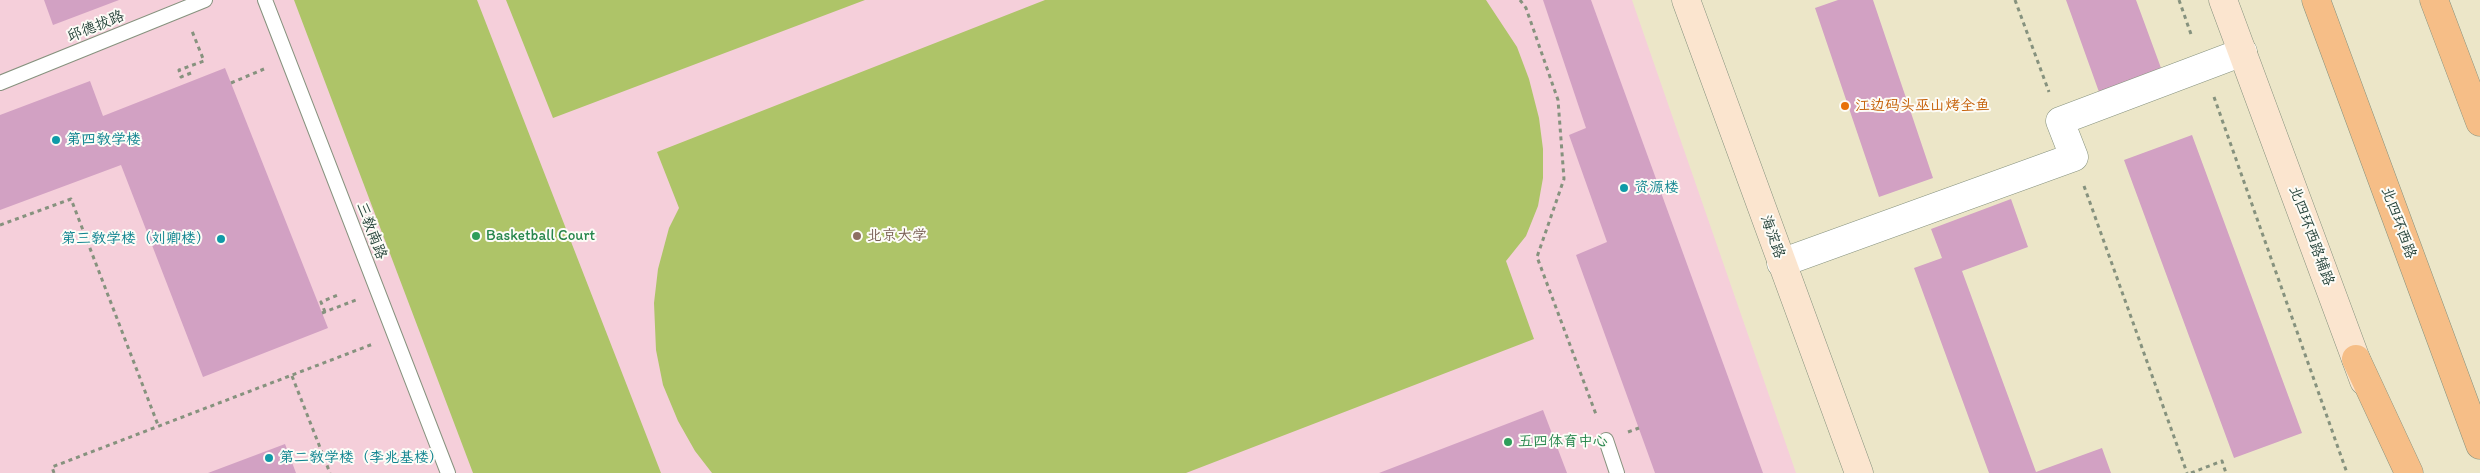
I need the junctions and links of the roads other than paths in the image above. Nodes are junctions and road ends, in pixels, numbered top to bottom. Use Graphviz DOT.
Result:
graph roads {
  1 [pos="205,0"];
  2 [pos="265,0"];
  3 [pos="1686,0"];
  4 [pos="2223,0"];
  5 [pos="2316,0"];
  6 [pos="2434,0"];
  7 [pos="2243,52"];
  8 [pos="0,83"];
  9 [pos="2480,122"];
  10 [pos="1781,263"];
  11 [pos="2356,360"];
  12 [pos="1606,440"];
  13 [pos="2480,446"];
  14 [pos="448,473"];
  15 [pos="1617,473"];
  16 [pos="1859,473"];
  17 [pos="2398,473"];
  18 [pos="2410,473"];
  1 -- 8 [label="lane, 邱德拔路"];
  2 -- 14 [label="lane, 三教南路"];
  3 -- 10 [label="street, 海淀路"];
  4 -- 7 [label="street, 北四环西路辅路"];
  5 -- 13 [label="highway, 北四环西路"];
  6 -- 9 [label="highway"];
  7 -- 10 [label="street"];
  7 -- 11 [label="street, 北四环西路辅路"];
  10 -- 16 [label="street, 海淀路"];
  11 -- 17 [label="street, 北四环西路辅路"];
  11 -- 18 [label="highway"];
  12 -- 15 [label="lane"];
}
